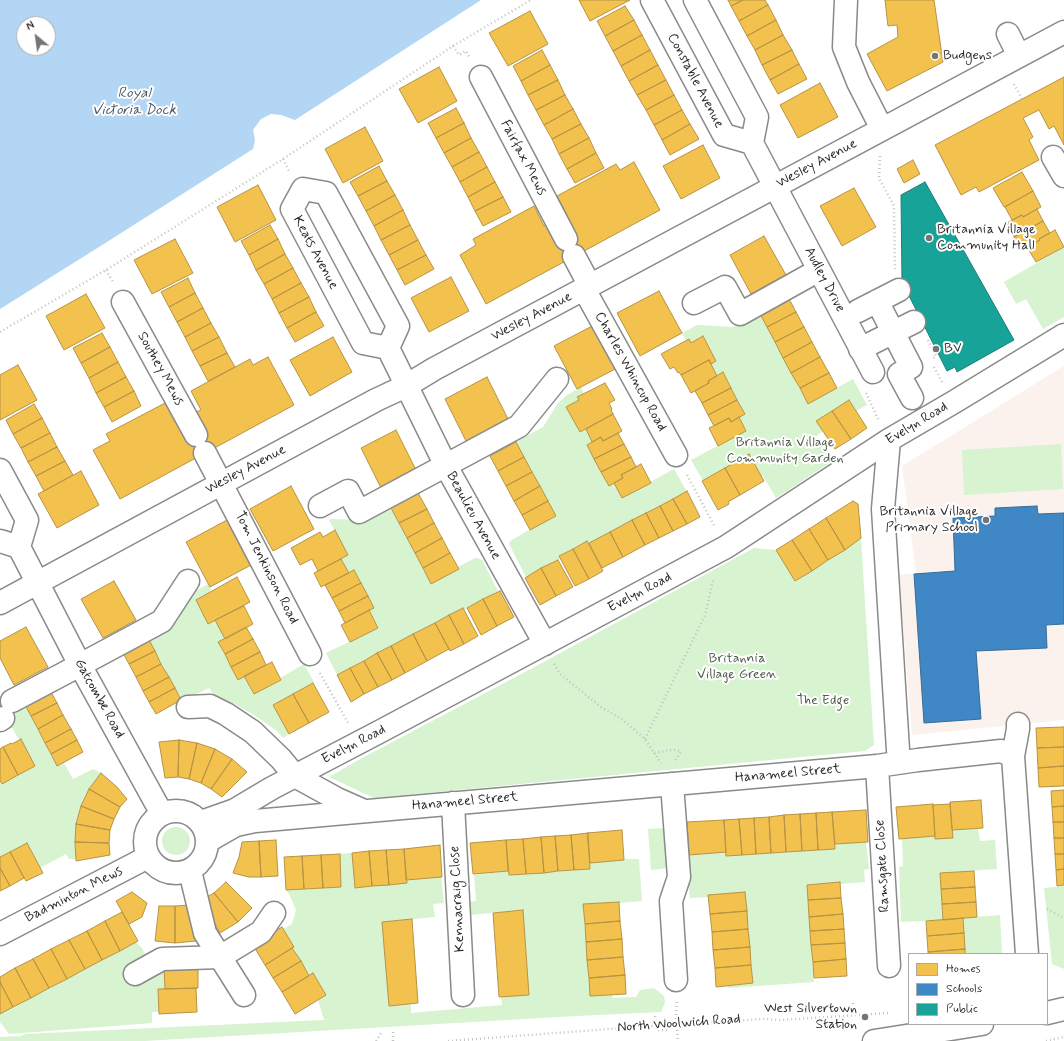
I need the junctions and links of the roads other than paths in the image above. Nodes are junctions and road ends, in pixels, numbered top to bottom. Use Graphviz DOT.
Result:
graph roads {
  1 [pos="652,0"];
  2 [pos="695,0"];
  3 [pos="846,0"];
  4 [pos="1064,32"];
  5 [pos="1008,34"];
  6 [pos="1019,56"];
  7 [pos="480,78"];
  8 [pos="882,129"];
  9 [pos="752,144"];
  10 [pos="1054,157"];
  11 [pos="1064,176"];
  12 [pos="775,187"];
  13 [pos="819,270"];
  14 [pos="587,287"];
  15 [pos="899,290"];
  16 [pos="123,302"];
  17 [pos="694,303"];
  18 [pos="914,322"];
  19 [pos="893,333"];
  20 [pos="1064,335"];
  21 [pos="388,348"];
  22 [pos="860,349"];
  23 [pos="873,372"];
  24 [pos="557,379"];
  25 [pos="406,386"];
  26 [pos="912,398"];
  27 [pos="889,440"];
  28 [pos="676,456"];
  29 [pos="446,466"];
  30 [pos="0,470"];
  31 [pos="222,483"];
  32 [pos="320,506"];
  33 [pos="10,544"];
  34 [pos="188,581"];
  35 [pos="38,584"];
  36 [pos="0,603"];
  37 [pos="544,644"];
  38 [pos="310,654"];
  39 [pos="80,665"];
  40 [pos="188,708"];
  41 [pos="5,713"];
  42 [pos="1018,724"];
  43 [pos="898,750"];
  44 [pos="1013,756"];
  45 [pos="877,766"];
  46 [pos="295,776"];
  47 [pos="672,784"];
  48 [pos="453,803"];
  49 [pos="363,811"];
  50 [pos="162,814"];
  51 [pos="204,832"];
  52 [pos="148,857"];
  53 [pos="190,870"];
  54 [pos="274,913"];
  55 [pos="0,934"];
  56 [pos="1027,953"];
  57 [pos="220,957"];
  58 [pos="889,966"];
  59 [pos="135,974"];
  60 [pos="676,980"];
  61 [pos="244,995"];
  62 [pos="462,995"];
  63 [pos="1064,1009"];
  64 [pos="1048,1013"];
  65 [pos="976,1025"];
  66 [pos="874,1041"];
  1 -- 9 [label="street, Constable Avenue"];
  2 -- 9 [label="street"];
  3 -- 8 [label="street"];
  4 -- 6 [label="street, Wesley Avenue"];
  5 -- 6 [label="street"];
  6 -- 8 [label="street, Wesley Avenue"];
  7 -- 14 [label="street, Fairfax Mews"];
  8 -- 12 [label="street, Wesley Avenue"];
  9 -- 12 [label="street"];
  10 -- 11 [label="street"];
  12 -- 13 [label="street, Audley Drive"];
  12 -- 14 [label="street, Wesley Avenue"];
  13 -- 17 [label="street"];
  13 -- 22 [label="street, Audley Drive"];
  14 -- 25 [label="street, Wesley Avenue"];
  14 -- 28 [label="street, Charles Whincup Road"];
  15 -- 19 [label="street"];
  16 -- 31 [label="street, Southey Mews"];
  18 -- 19 [label="street"];
  19 -- 22 [label="street"];
  19 -- 26 [label="street"];
  20 -- 27 [label="street, Evelyn Road"];
  21 -- 21 [label="street, Keats Avenue"];
  21 -- 25 [label="street"];
  22 -- 23 [label="street, Audley Drive"];
  24 -- 29 [label="street"];
  25 -- 29 [label="street, Beaulieu Avenue"];
  25 -- 31 [label="street, Wesley Avenue"];
  27 -- 37 [label="street, Evelyn Road"];
  27 -- 43 [label="street"];
  29 -- 32 [label="street"];
  29 -- 37 [label="street, Beaulieu Avenue"];
  30 -- 33 [label="street"];
  31 -- 35 [label="street, Wesley Avenue"];
  31 -- 38 [label="street, Tom Jenkinson Road"];
  33 -- 35 [label="street, Gatcombe Road"];
  34 -- 39 [label="street"];
  35 -- 36 [label="street, Wesley Avenue"];
  35 -- 39 [label="street, Gatcombe Road"];
  37 -- 46 [label="street, Evelyn Road"];
  39 -- 41 [label="street"];
  39 -- 50 [label="street, Gatcombe Road"];
  40 -- 46 [label="street, Hanameel Street"];
  42 -- 44 [label="street"];
  44 -- 45 [label="street, Hanameel Street"];
  44 -- 56 [label="street"];
  45 -- 47 [label="street, Hanameel Street"];
  45 -- 58 [label="street, Ramsgate Close"];
  46 -- 49 [label="street, Hanameel Street"];
  46 -- 51 [label="street, Evelyn Road"];
  47 -- 48 [label="street, Hanameel Street"];
  47 -- 60 [label="street"];
  48 -- 49 [label="street, Hanameel Street"];
  48 -- 62 [label="street, Kennacraig Close"];
  49 -- 51 [label="street, Hanameel Street"];
  50 -- 51 [label="street"];
  50 -- 52 [label="street"];
  51 -- 53 [label="street"];
  52 -- 53 [label="street"];
  52 -- 55 [label="street, Badminton Mews"];
  53 -- 57 [label="street"];
  54 -- 57 [label="street"];
  57 -- 59 [label="street"];
  57 -- 61 [label="street"];
  63 -- 64 [label="street"];
  65 -- 66 [label="street"];
}
